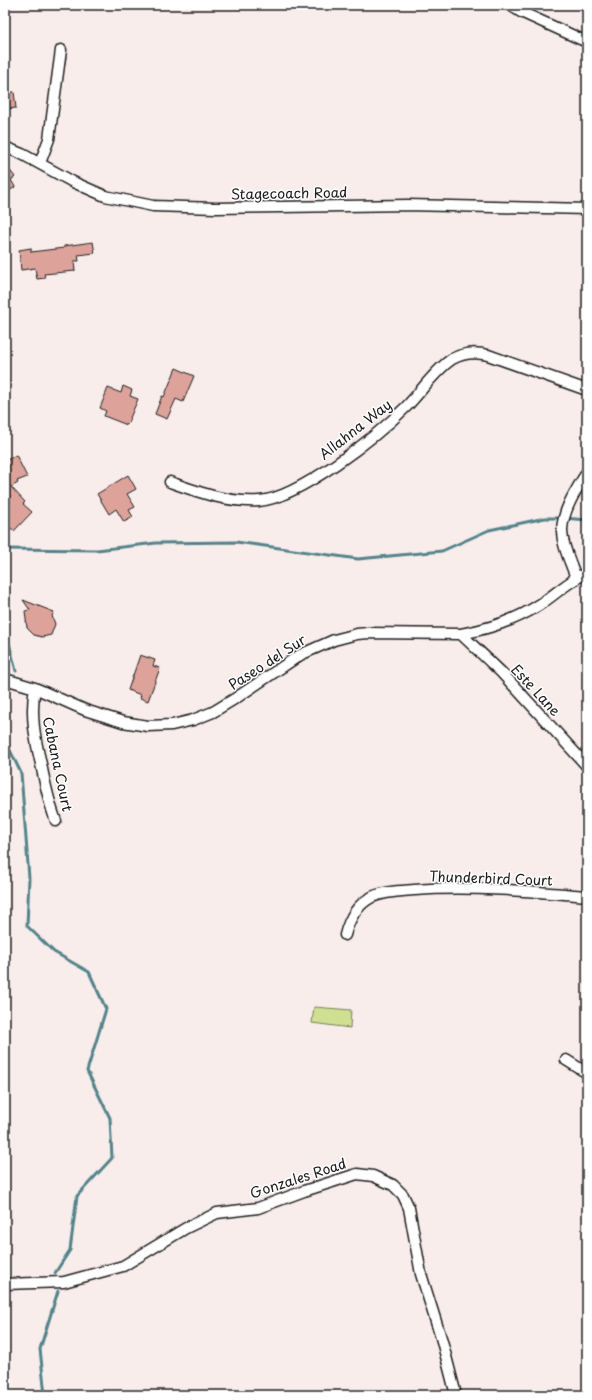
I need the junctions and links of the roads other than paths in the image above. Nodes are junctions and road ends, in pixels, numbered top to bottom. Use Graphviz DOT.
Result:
graph roads {
  1 [pos="510,5"];
  2 [pos="587,42"];
  3 [pos="61,50"];
  4 [pos="5,147"];
  5 [pos="40,163"];
  6 [pos="587,209"];
  7 [pos="587,390"];
  8 [pos="587,472"];
  9 [pos="170,482"];
  10 [pos="587,573"];
  11 [pos="576,578"];
  12 [pos="462,634"];
  13 [pos="5,679"];
  14 [pos="35,688"];
  15 [pos="587,766"];
  16 [pos="56,821"];
  17 [pos="587,896"];
  18 [pos="345,935"];
  19 [pos="566,1060"];
  20 [pos="587,1073"];
  21 [pos="5,1284"];
  22 [pos="456,1395"];
  1 -- 2 [label="street"];
  3 -- 5 [label="street"];
  4 -- 5 [label="street, Stagecoach Road"];
  5 -- 6 [label="street, Stagecoach Road"];
  7 -- 9 [label="street, Allahna Way"];
  8 -- 11 [label="street"];
  10 -- 11 [label="street, Paseo del Sur"];
  11 -- 12 [label="street, Paseo del Sur"];
  12 -- 14 [label="street, Paseo del Sur"];
  12 -- 15 [label="street, Este Lane"];
  13 -- 14 [label="street, Paseo del Sur"];
  14 -- 16 [label="street, Cabana Court"];
  17 -- 18 [label="street, Thunderbird Court"];
  19 -- 20 [label="street"];
  21 -- 22 [label="street, Gonzales Road"];
}
